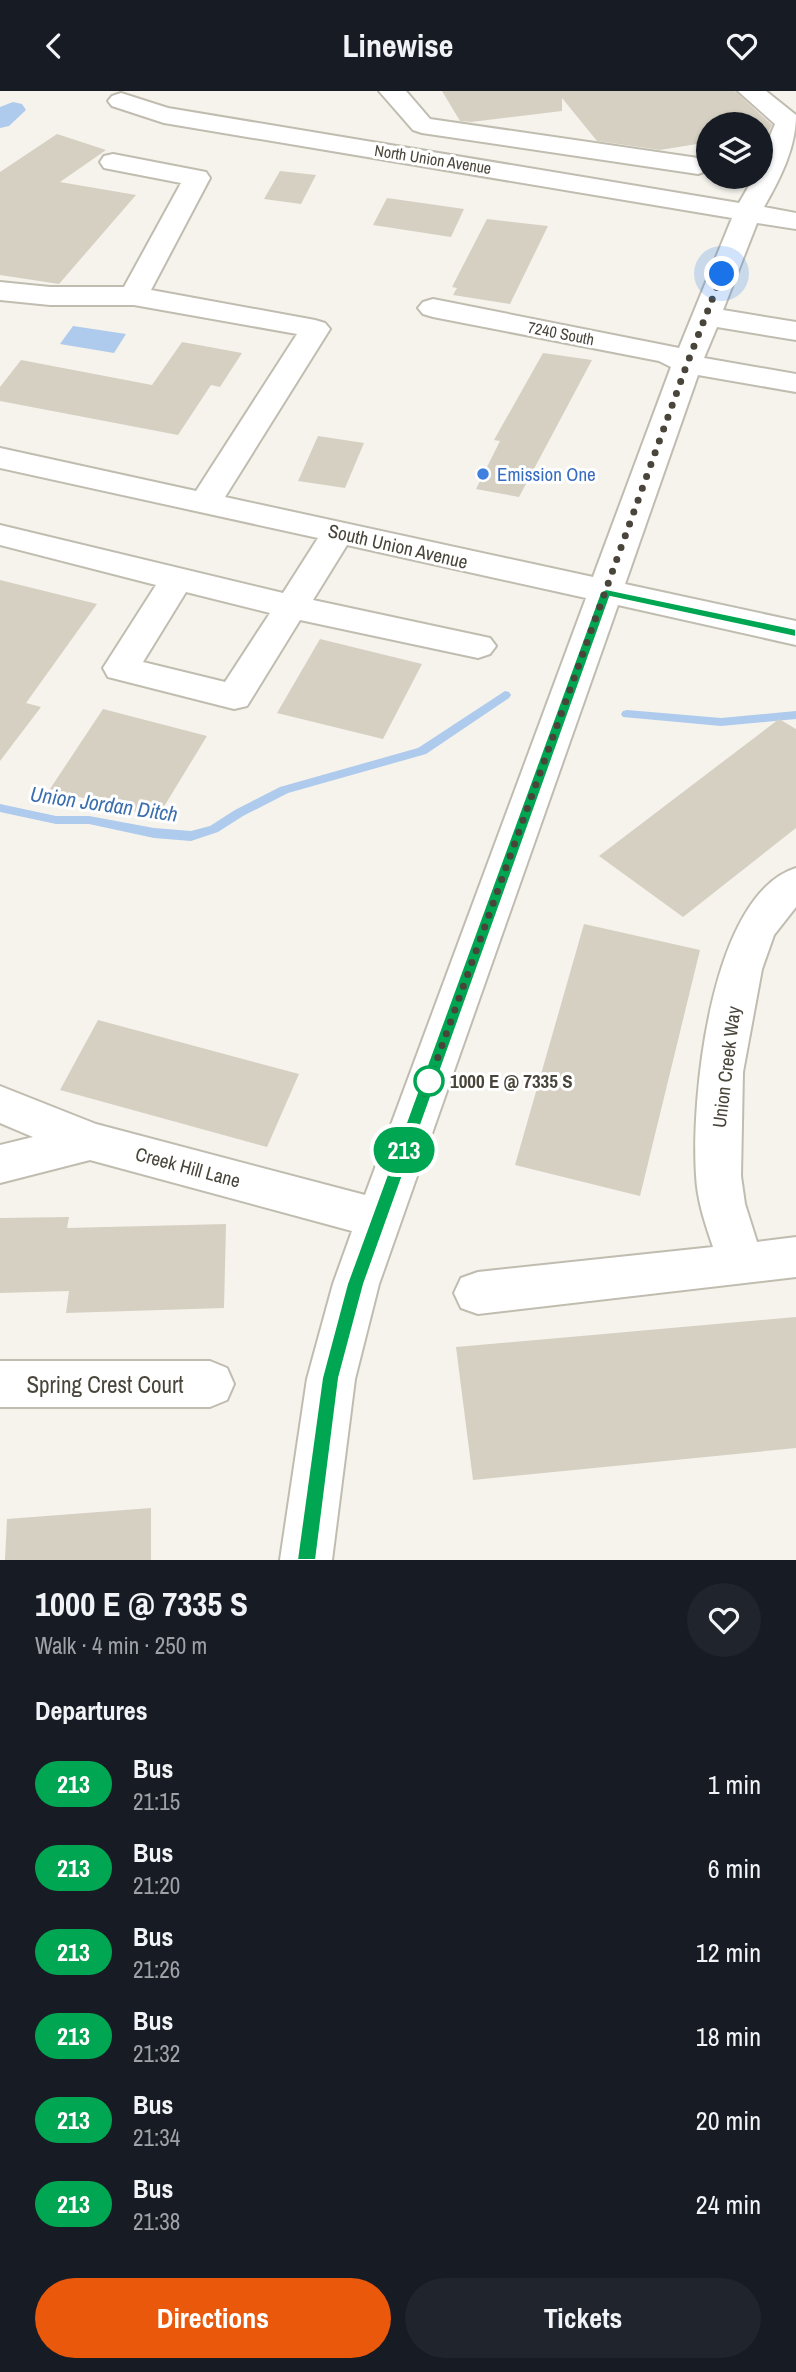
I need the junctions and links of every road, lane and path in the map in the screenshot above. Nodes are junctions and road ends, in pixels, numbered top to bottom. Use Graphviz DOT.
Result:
graph roads {
  1 [pos="392,91"];
  2 [pos="751,91"];
  3 [pos="121,101"];
  4 [pos="792,123"];
  5 [pos="113,162"];
  6 [pos="696,166"];
  7 [pos="748,212"];
  8 [pos="796,221"];
  9 [pos="0,291"];
  10 [pos="134,296"];
  11 [pos="433,307"];
  12 [pos="706,316"];
  13 [pos="796,331"];
  14 [pos="687,364"];
  15 [pos="796,383"];
  16 [pos="0,458"];
  17 [pos="205,503"];
  18 [pos="338,533"];
  19 [pos="0,535"];
  20 [pos="177,579"];
  21 [pos="606,593"];
  22 [pos="293,607"];
  23 [pos="796,633"];
  24 [pos="478,646"];
  25 [pos="796,883"];
  26 [pos="0,1104"];
  27 [pos="90,1141"];
  28 [pos="0,1164"];
  29 [pos="379,1219"];
  30 [pos="796,1257"];
  31 [pos="742,1265"];
  32 [pos="478,1293"];
  33 [pos="0,1384"];
  34 [pos="210,1384"];
  35 [pos="306,1560"];
  1 -- 6 [label="street"];
  2 -- 4 [label="street"];
  3 -- 7 [label="street, North Union Avenue"];
  4 -- 7 [label="street"];
  5 -- 10 [label="street"];
  7 -- 8 [label="street, North Union Avenue"];
  7 -- 12 [label="street"];
  9 -- 10 [label="street"];
  10 -- 17 [label="street"];
  11 -- 14 [label="street, 7240 South"];
  12 -- 13 [label="street"];
  12 -- 14 [label="street"];
  14 -- 15 [label="street"];
  14 -- 21 [label="street"];
  16 -- 17 [label="street, South Union Avenue"];
  17 -- 18 [label="street, South Union Avenue"];
  18 -- 21 [label="street, South Union Avenue"];
  18 -- 22 [label="street"];
  19 -- 20 [label="street"];
  20 -- 22 [label="street"];
  20 -- 22 [label="street"];
  21 -- 23 [label="street, South Union Avenue"];
  21 -- 29 [label="street"];
  22 -- 24 [label="street"];
  25 -- 31 [label="street, Union Creek Way"];
  26 -- 27 [label="street, Creek Hill Lane"];
  27 -- 28 [label="street"];
  27 -- 29 [label="street, Creek Hill Lane"];
  29 -- 35 [label="street"];
  30 -- 31 [label="street"];
  31 -- 32 [label="street"];
  33 -- 34 [label="street, Spring Crest Court"];
}
